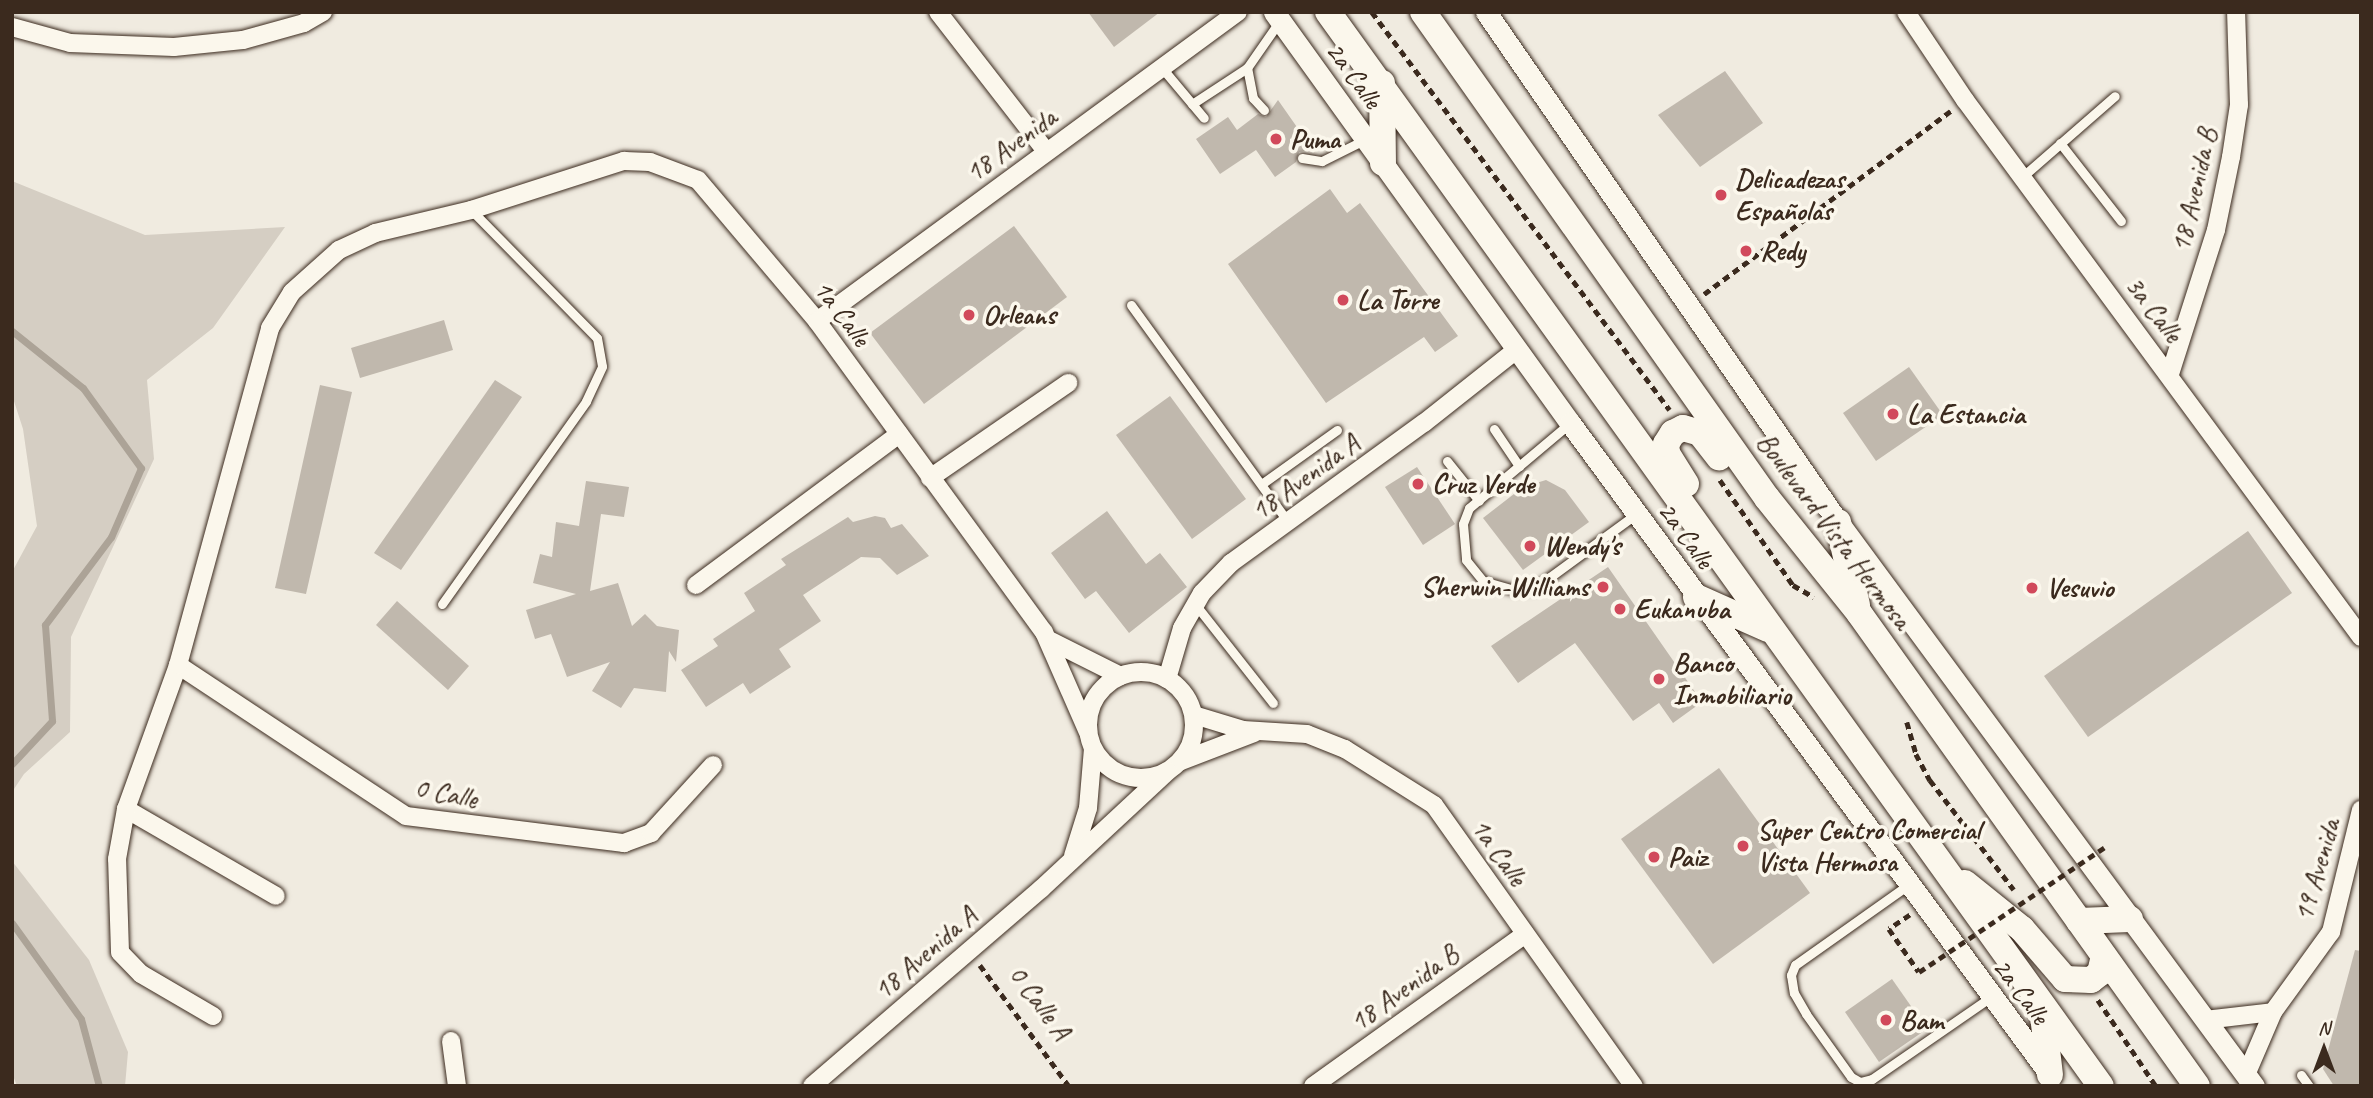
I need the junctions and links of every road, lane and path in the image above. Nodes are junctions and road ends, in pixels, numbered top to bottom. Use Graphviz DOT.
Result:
graph roads {
  1 [pos="323,12"];
  2 [pos="938,12"];
  3 [pos="1238,12"];
  4 [pos="1328,12"];
  5 [pos="1372,12"];
  6 [pos="1423,12"];
  7 [pos="1486,12"];
  8 [pos="1906,12"];
  9 [pos="2236,12"];
  10 [pos="1277,16"];
  11 [pos="12,27"];
  12 [pos="1162,68"];
  13 [pos="1247,68"];
  14 [pos="1382,83"];
  15 [pos="2115,96"];
  16 [pos="1965,100"];
  17 [pos="1192,104"];
  18 [pos="1264,110"];
  19 [pos="1204,118"];
  20 [pos="1365,139"];
  21 [pos="2060,143"];
  22 [pos="1046,151"];
  23 [pos="1302,158"];
  24 [pos="1383,163"];
  25 [pos="2022,177"];
  26 [pos="471,210"];
  27 [pos="2121,221"];
  28 [pos="1131,305"];
  29 [pos="1688,306"];
  30 [pos="817,321"];
  31 [pos="1516,350"];
  32 [pos="2170,374"];
  33 [pos="1068,383"];
  34 [pos="1570,423"];
  35 [pos="1683,428"];
  36 [pos="1494,429"];
  37 [pos="1337,430"];
  38 [pos="899,434"];
  39 [pos="1447,461"];
  40 [pos="1519,466"];
  41 [pos="1715,473"];
  42 [pos="930,478"];
  43 [pos="1263,483"];
  44 [pos="1479,500"];
  45 [pos="1636,514"];
  46 [pos="1288,522"];
  47 [pos="1838,522"];
  48 [pos="1700,532"];
  49 [pos="1806,547"];
  50 [pos="696,585"];
  51 [pos="1696,597"];
  52 [pos="1816,598"];
  53 [pos="442,604"];
  54 [pos="1195,604"];
  55 [pos="1859,613"];
  56 [pos="2361,637"];
  57 [pos="1051,641"];
  58 [pos="1781,641"];
  59 [pos="178,665"];
  60 [pos="1121,676"];
  61 [pos="1167,678"];
  62 [pos="1273,703"];
  63 [pos="1194,715"];
  64 [pos="1905,716"];
  65 [pos="1260,730"];
  66 [pos="1090,740"];
  67 [pos="713,765"];
  68 [pos="1174,766"];
  69 [pos="126,809"];
  70 [pos="2361,810"];
  71 [pos="2105,847"];
  72 [pos="1072,859"];
  73 [pos="1952,874"];
  74 [pos="1908,885"];
  75 [pos="276,896"];
  76 [pos="2031,913"];
  77 [pos="2130,919"];
  78 [pos="2078,921"];
  79 [pos="1889,929"];
  80 [pos="1525,934"];
  81 [pos="969,950"];
  82 [pos="2104,956"];
  83 [pos="2086,983"];
  84 [pos="1991,997"];
  85 [pos="2042,1005"];
  86 [pos="2273,1012"];
  87 [pos="213,1016"];
  88 [pos="2205,1020"];
  89 [pos="451,1041"];
  90 [pos="2301,1075"];
  91 [pos="2250,1080"];
  92 [pos="2054,1081"];
  93 [pos="457,1086"];
  94 [pos="812,1086"];
  95 [pos="1069,1086"];
  96 [pos="1313,1086"];
  97 [pos="1634,1086"];
  98 [pos="2101,1086"];
  99 [pos="2156,1086"];
  100 [pos="2197,1086"];
  101 [pos="2309,1086"];
  1 -- 11 [label="street"];
  2 -- 22 [label="street"];
  3 -- 12 [label="street, 18 Avenida"];
  4 -- 14 [label="main road"];
  5 -- 35 [label="path"];
  6 -- 49 [label="main road, Boulevard Vista Hermosa"];
  7 -- 29 [label="street"];
  8 -- 16 [label="street, 3a Calle"];
  9 -- 32 [label="street, 18 Avenida B"];
  10 -- 13 [label="lane"];
  10 -- 20 [label="street, 2a Calle"];
  12 -- 17 [label="lane"];
  12 -- 22 [label="street, 18 Avenida"];
  13 -- 17 [label="lane"];
  13 -- 18 [label="lane"];
  14 -- 24 [label="main road"];
  14 -- 48 [label="main road"];
  15 -- 21 [label="lane"];
  16 -- 25 [label="street, 3a Calle"];
  16 -- 29 [label="path"];
  17 -- 19 [label="lane"];
  20 -- 23 [label="lane"];
  20 -- 24 [label="street, 2a Calle"];
  21 -- 25 [label="lane"];
  21 -- 27 [label="lane"];
  22 -- 30 [label="street, 18 Avenida"];
  24 -- 31 [label="street, 2a Calle"];
  25 -- 32 [label="street, 3a Calle"];
  26 -- 30 [label="street, 1a Calle"];
  26 -- 53 [label="lane"];
  26 -- 59 [label="street, 1a Calle"];
  28 -- 43 [label="lane"];
  29 -- 47 [label="street"];
  30 -- 38 [label="street, 1a Calle"];
  31 -- 34 [label="street, 2a Calle"];
  31 -- 46 [label="street, 18 Avenida A"];
  32 -- 56 [label="street, 3a Calle"];
  33 -- 42 [label="street"];
  34 -- 40 [label="lane"];
  34 -- 45 [label="street, 2a Calle"];
  35 -- 48 [label="main road"];
  35 -- 49 [label="main road"];
  36 -- 40 [label="lane"];
  37 -- 43 [label="lane"];
  38 -- 42 [label="street, 1a Calle"];
  38 -- 50 [label="street"];
  39 -- 44 [label="lane"];
  40 -- 44 [label="lane"];
  41 -- 52 [label="path"];
  42 -- 57 [label="street, 1a Calle"];
  43 -- 46 [label="lane"];
  44 -- 45 [label="lane"];
  45 -- 51 [label="street, 2a Calle"];
  46 -- 54 [label="street, 18 Avenida A"];
  47 -- 55 [label="main road"];
  47 -- 77 [label="street"];
  48 -- 58 [label="main road"];
  49 -- 55 [label="main road, Boulevard Vista Hermosa"];
  51 -- 58 [label="main road"];
  51 -- 74 [label="street, 2a Calle"];
  54 -- 61 [label="street, 18 Avenida A"];
  54 -- 62 [label="lane"];
  55 -- 78 [label="main road, Boulevard Vista Hermosa"];
  57 -- 60 [label="street, 1a Calle"];
  57 -- 66 [label="street, 1a Calle"];
  58 -- 73 [label="main road"];
  59 -- 67 [label="street, 0 Calle"];
  59 -- 69 [label="street, 1a Calle"];
  60 -- 61 [label="street"];
  60 -- 66 [label="street"];
  61 -- 63 [label="street"];
  63 -- 65 [label="street, 1a Calle"];
  63 -- 68 [label="street"];
  64 -- 76 [label="path"];
  65 -- 68 [label="street, 1a Calle"];
  65 -- 80 [label="street, 1a Calle"];
  66 -- 68 [label="street"];
  66 -- 72 [label="street"];
  68 -- 72 [label="street, 18 Avenida A"];
  69 -- 75 [label="street"];
  69 -- 87 [label="street, 1a Calle"];
  70 -- 86 [label="street, 19 Avenida"];
  71 -- 79 [label="path, bridge"];
  72 -- 81 [label="street, 18 Avenida A"];
  73 -- 83 [label="main road"];
  73 -- 85 [label="main road"];
  74 -- 84 [label="street, 2a Calle"];
  74 -- 84 [label="lane"];
  77 -- 78 [label="main road"];
  77 -- 88 [label="street"];
  78 -- 82 [label="main road, Boulevard Vista Hermosa"];
  80 -- 96 [label="street, 18 Avenida B"];
  80 -- 97 [label="street, 1a Calle"];
  81 -- 94 [label="street, 18 Avenida A"];
  81 -- 95 [label="path, 0 Calle A"];
  82 -- 83 [label="main road"];
  82 -- 100 [label="main road, Boulevard Vista Hermosa"];
  83 -- 99 [label="path"];
  84 -- 92 [label="street, 2a Calle"];
  85 -- 92 [label="main road"];
  85 -- 98 [label="main road"];
  86 -- 88 [label="street"];
  86 -- 91 [label="street, 19 Avenida"];
  88 -- 91 [label="street"];
  89 -- 93 [label="street"];
  90 -- 101 [label="lane"];
}
